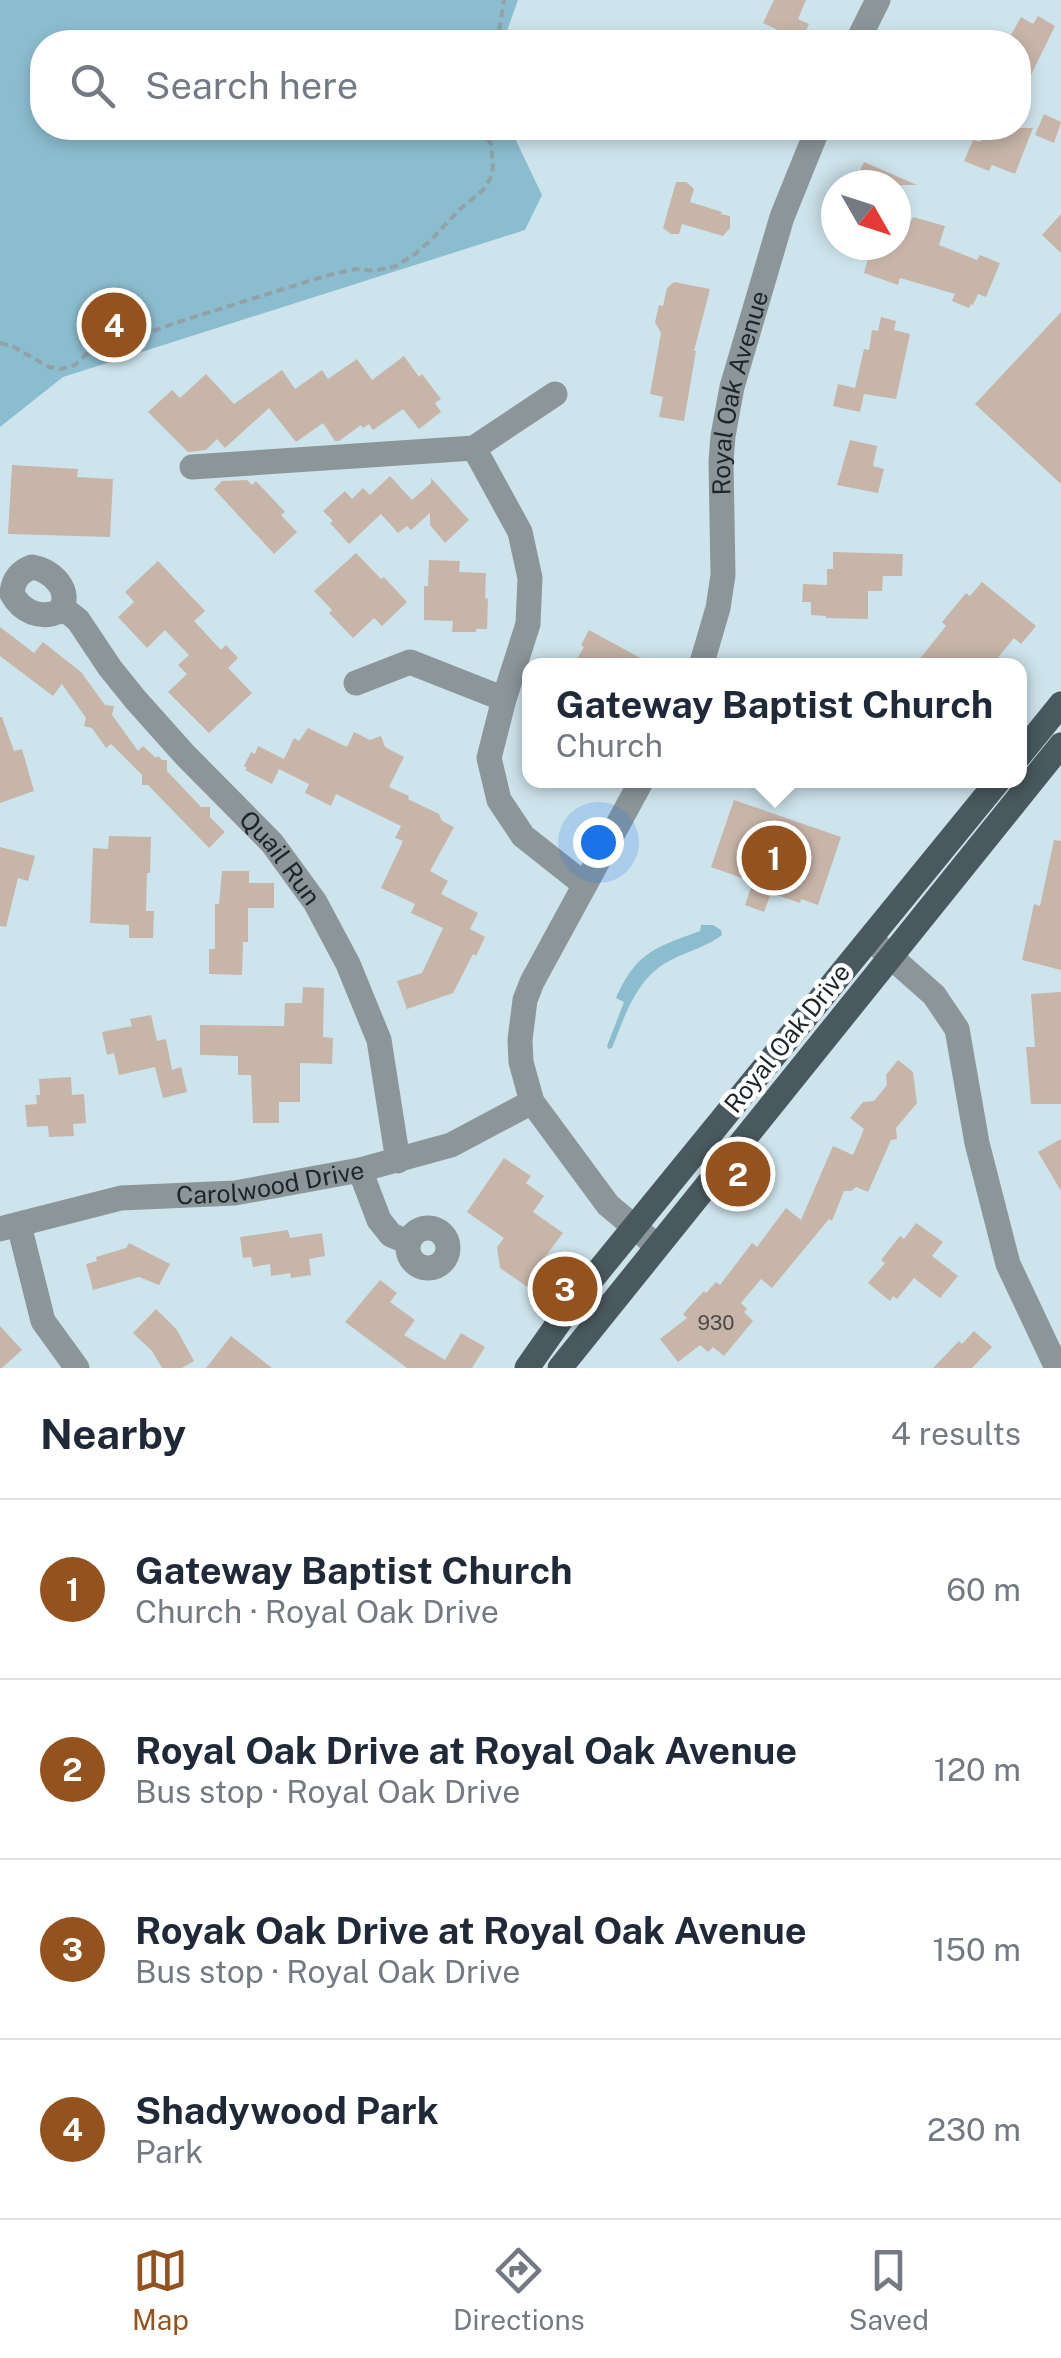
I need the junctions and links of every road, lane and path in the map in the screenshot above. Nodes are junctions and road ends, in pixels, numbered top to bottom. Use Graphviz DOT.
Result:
graph roads {
  1 [pos="504,0"];
  2 [pos="878,0"];
  3 [pos="499,30"];
  4 [pos="863,30"];
  5 [pos="488,140"];
  6 [pos="813,140"];
  7 [pos="0,343"];
  8 [pos="555,394"];
  9 [pos="474,448"];
  10 [pos="192,467"];
  11 [pos="63,608"];
  12 [pos="704,658"];
  13 [pos="356,683"];
  14 [pos="504,700"];
  15 [pos="1061,704"];
  16 [pos="1061,745"];
  17 [pos="1027,746"];
  18 [pos="1027,787"];
  19 [pos="638,788"];
  20 [pos="993,788"];
  21 [pos="1027,788"];
  22 [pos="585,885"];
  23 [pos="870,939"];
  24 [pos="891,957"];
  25 [pos="532,1102"];
  26 [pos="398,1161"];
  27 [pos="360,1170"];
  28 [pos="9,1227"];
  29 [pos="634,1227"];
  30 [pos="408,1242"];
  31 [pos="656,1246"];
  32 [pos="1056,1365"];
  33 [pos="77,1368"];
  34 [pos="526,1368"];
  35 [pos="560,1368"];
  1 -- 3 [label="path"];
  2 -- 4 [label="street"];
  5 -- 7 [label="path"];
  6 -- 12 [label="street, Royal Oak Avenue"];
  8 -- 9 [label="street"];
  9 -- 10 [label="street"];
  9 -- 14 [label="street"];
  11 -- 26 [label="street, Quail Run"];
  13 -- 14 [label="street"];
  14 -- 22 [label="street"];
  15 -- 17 [label="main road"];
  16 -- 18 [label="main road, Royal Oak Drive"];
  19 -- 22 [label="street"];
  20 -- 23 [label="main road, Royal Oak Drive"];
  21 -- 24 [label="main road, Royal Oak Drive"];
  22 -- 25 [label="street"];
  23 -- 24 [label="street"];
  23 -- 29 [label="main road, Royal Oak Drive"];
  24 -- 31 [label="main road, Royal Oak Drive"];
  24 -- 32 [label="street"];
  25 -- 26 [label="street, Carolwood Drive"];
  25 -- 29 [label="street"];
  26 -- 27 [label="street, Carolwood Drive"];
  27 -- 28 [label="street, Carolwood Drive"];
  27 -- 30 [label="street"];
  28 -- 33 [label="street"];
  29 -- 31 [label="street"];
  29 -- 34 [label="main road, Royal Oak Drive"];
  31 -- 35 [label="main road, Royal Oak Drive"];
}
